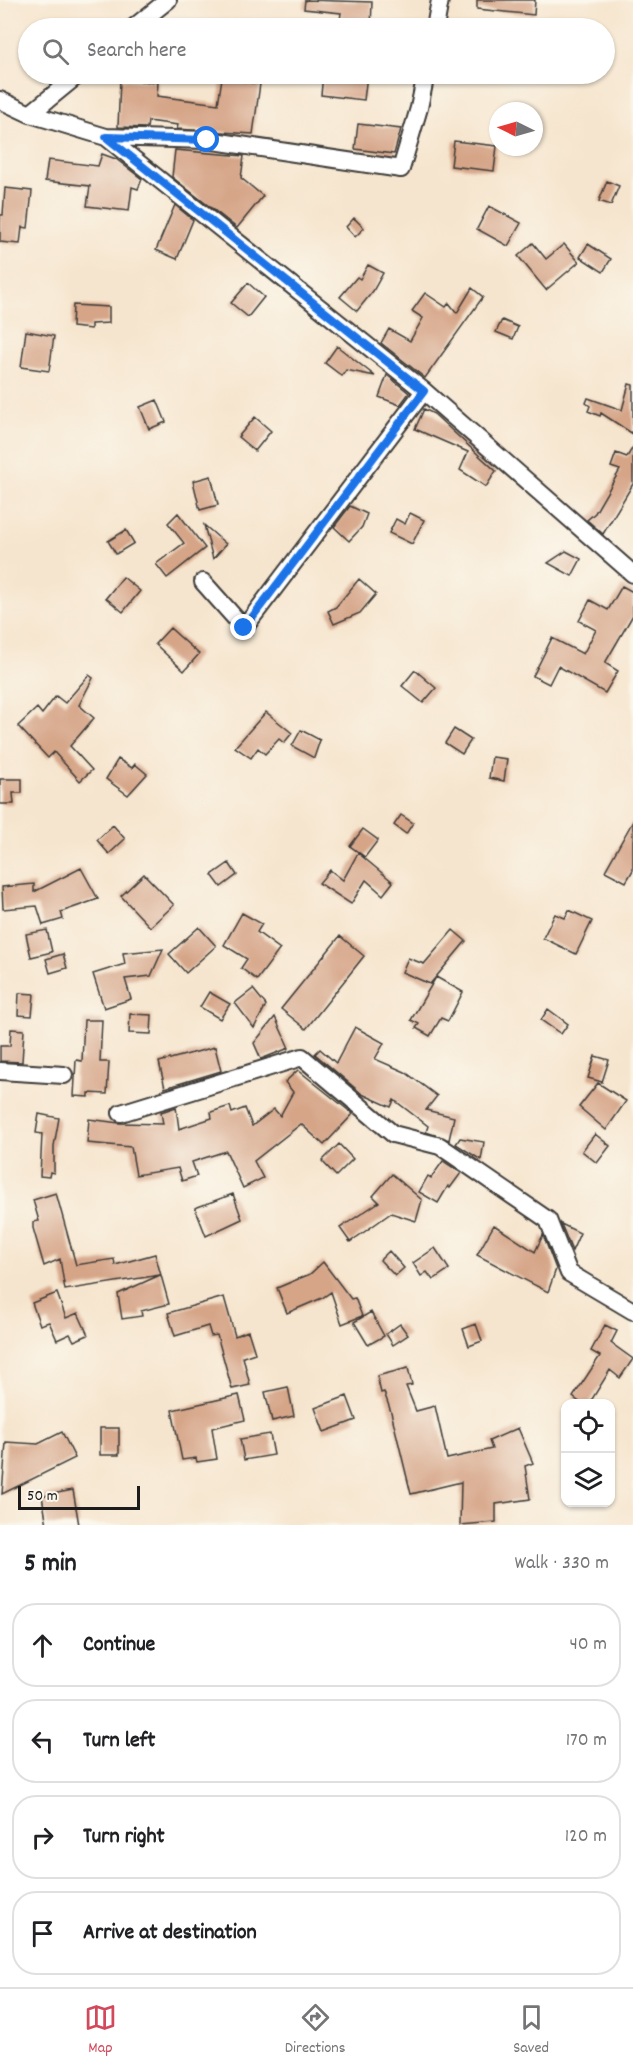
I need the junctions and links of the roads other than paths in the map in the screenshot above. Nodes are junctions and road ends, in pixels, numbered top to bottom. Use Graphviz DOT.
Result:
graph roads {
  1 [pos="168,0"];
  2 [pos="440,0"];
  3 [pos="146,18"];
  4 [pos="437,18"];
  5 [pos="67,84"];
  6 [pos="424,84"];
  7 [pos="0,100"];
  8 [pos="30,114"];
  9 [pos="106,137"];
  10 [pos="424,391"];
  11 [pos="633,574"];
  12 [pos="203,582"];
  13 [pos="0,1071"];
  14 [pos="64,1075"];
  15 [pos="121,1113"];
  16 [pos="633,1311"];
  1 -- 3 [label="street"];
  2 -- 4 [label="street"];
  5 -- 8 [label="street"];
  6 -- 9 [label="street"];
  7 -- 8 [label="street"];
  8 -- 9 [label="street"];
  9 -- 10 [label="street"];
  10 -- 11 [label="street"];
  10 -- 12 [label="street"];
  13 -- 14 [label="street"];
  15 -- 16 [label="street"];
}
